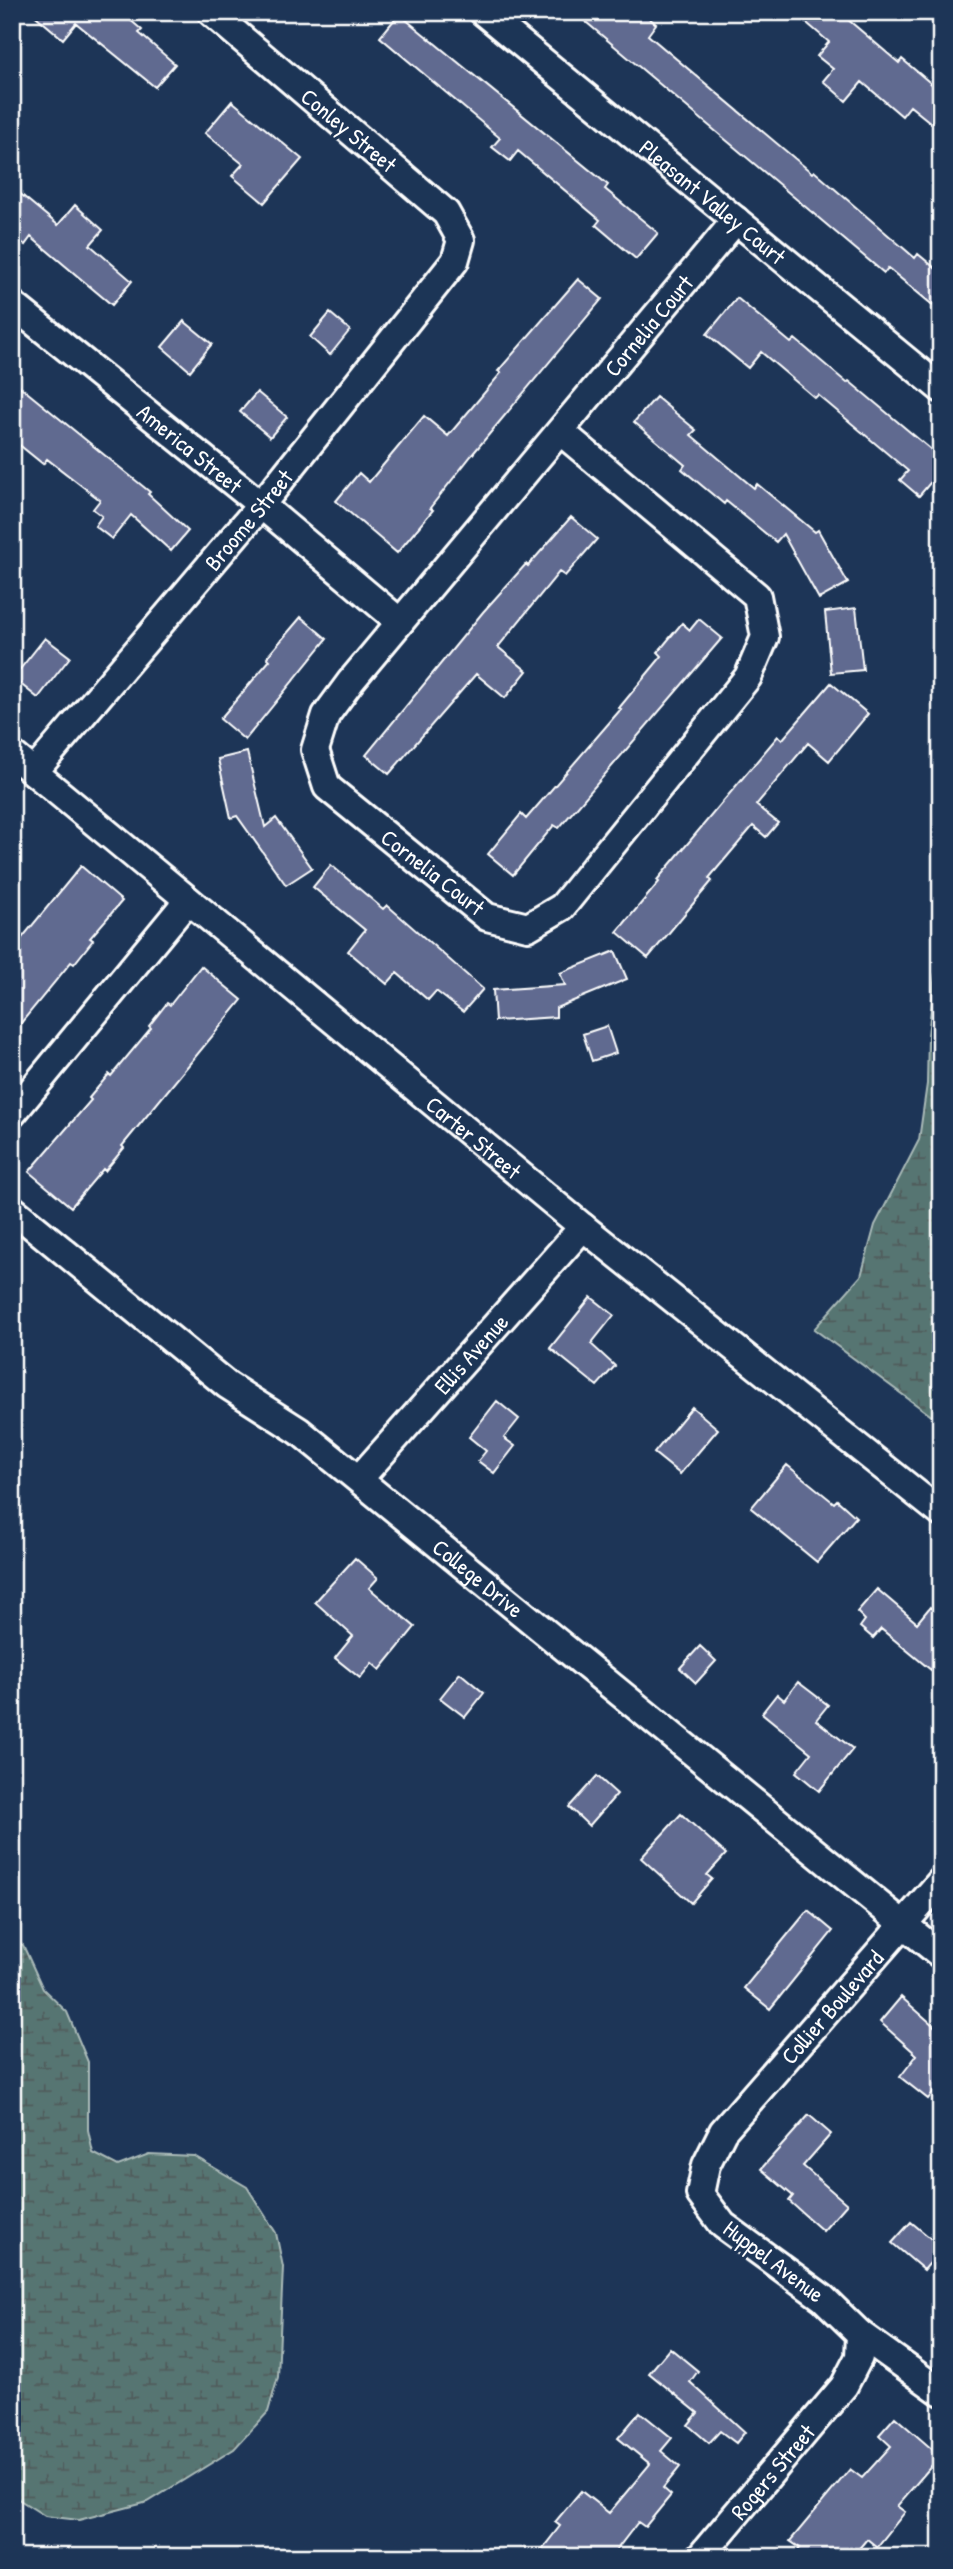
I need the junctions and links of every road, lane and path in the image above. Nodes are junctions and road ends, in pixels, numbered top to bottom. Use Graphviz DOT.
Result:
graph roads {
  1 [pos="211,12"];
  2 [pos="483,12"];
  3 [pos="736,220"];
  4 [pos="455,261"];
  5 [pos="12,304"];
  6 [pos="941,389"];
  7 [pos="560,431"];
  8 [pos="261,505"];
  9 [pos="400,622"];
  10 [pos="12,754"];
  11 [pos="34,772"];
  12 [pos="188,900"];
  13 [pos="12,1114"];
  14 [pos="12,1209"];
  15 [pos="583,1227"];
  16 [pos="359,1479"];
  17 [pos="941,1513"];
  18 [pos="941,1881"];
  19 [pos="904,1925"];
  20 [pos="941,1955"];
  21 [pos="723,2132"];
  22 [pos="860,2334"];
  23 [pos="941,2392"];
  24 [pos="700,2557"];
  1 -- 4 [label="street, Conley Street"];
  2 -- 3 [label="street, Pleasant Valley Court"];
  3 -- 6 [label="street, Pleasant Valley Court"];
  3 -- 7 [label="street, Cornelia Court"];
  4 -- 8 [label="street, Broome Street"];
  5 -- 8 [label="street, America Street"];
  7 -- 9 [label="street, Cornelia Court"];
  7 -- 9 [label="street, Cornelia Court"];
  8 -- 9 [label="street, America Street"];
  8 -- 11 [label="street, Broome Street"];
  10 -- 11 [label="street, Carter Street"];
  11 -- 12 [label="street, Carter Street"];
  12 -- 13 [label="street"];
  12 -- 15 [label="street, Carter Street"];
  14 -- 16 [label="street, College Drive"];
  15 -- 16 [label="street, Ellis Avenue"];
  15 -- 17 [label="street, Carter Street"];
  16 -- 19 [label="street, College Drive"];
  18 -- 19 [label="street, Collier Boulevard"];
  19 -- 20 [label="street, College Drive"];
  19 -- 21 [label="street, Collier Boulevard"];
  21 -- 22 [label="street, Huppel Avenue"];
  22 -- 23 [label="street"];
  22 -- 24 [label="street, Rogers Street"];
}
